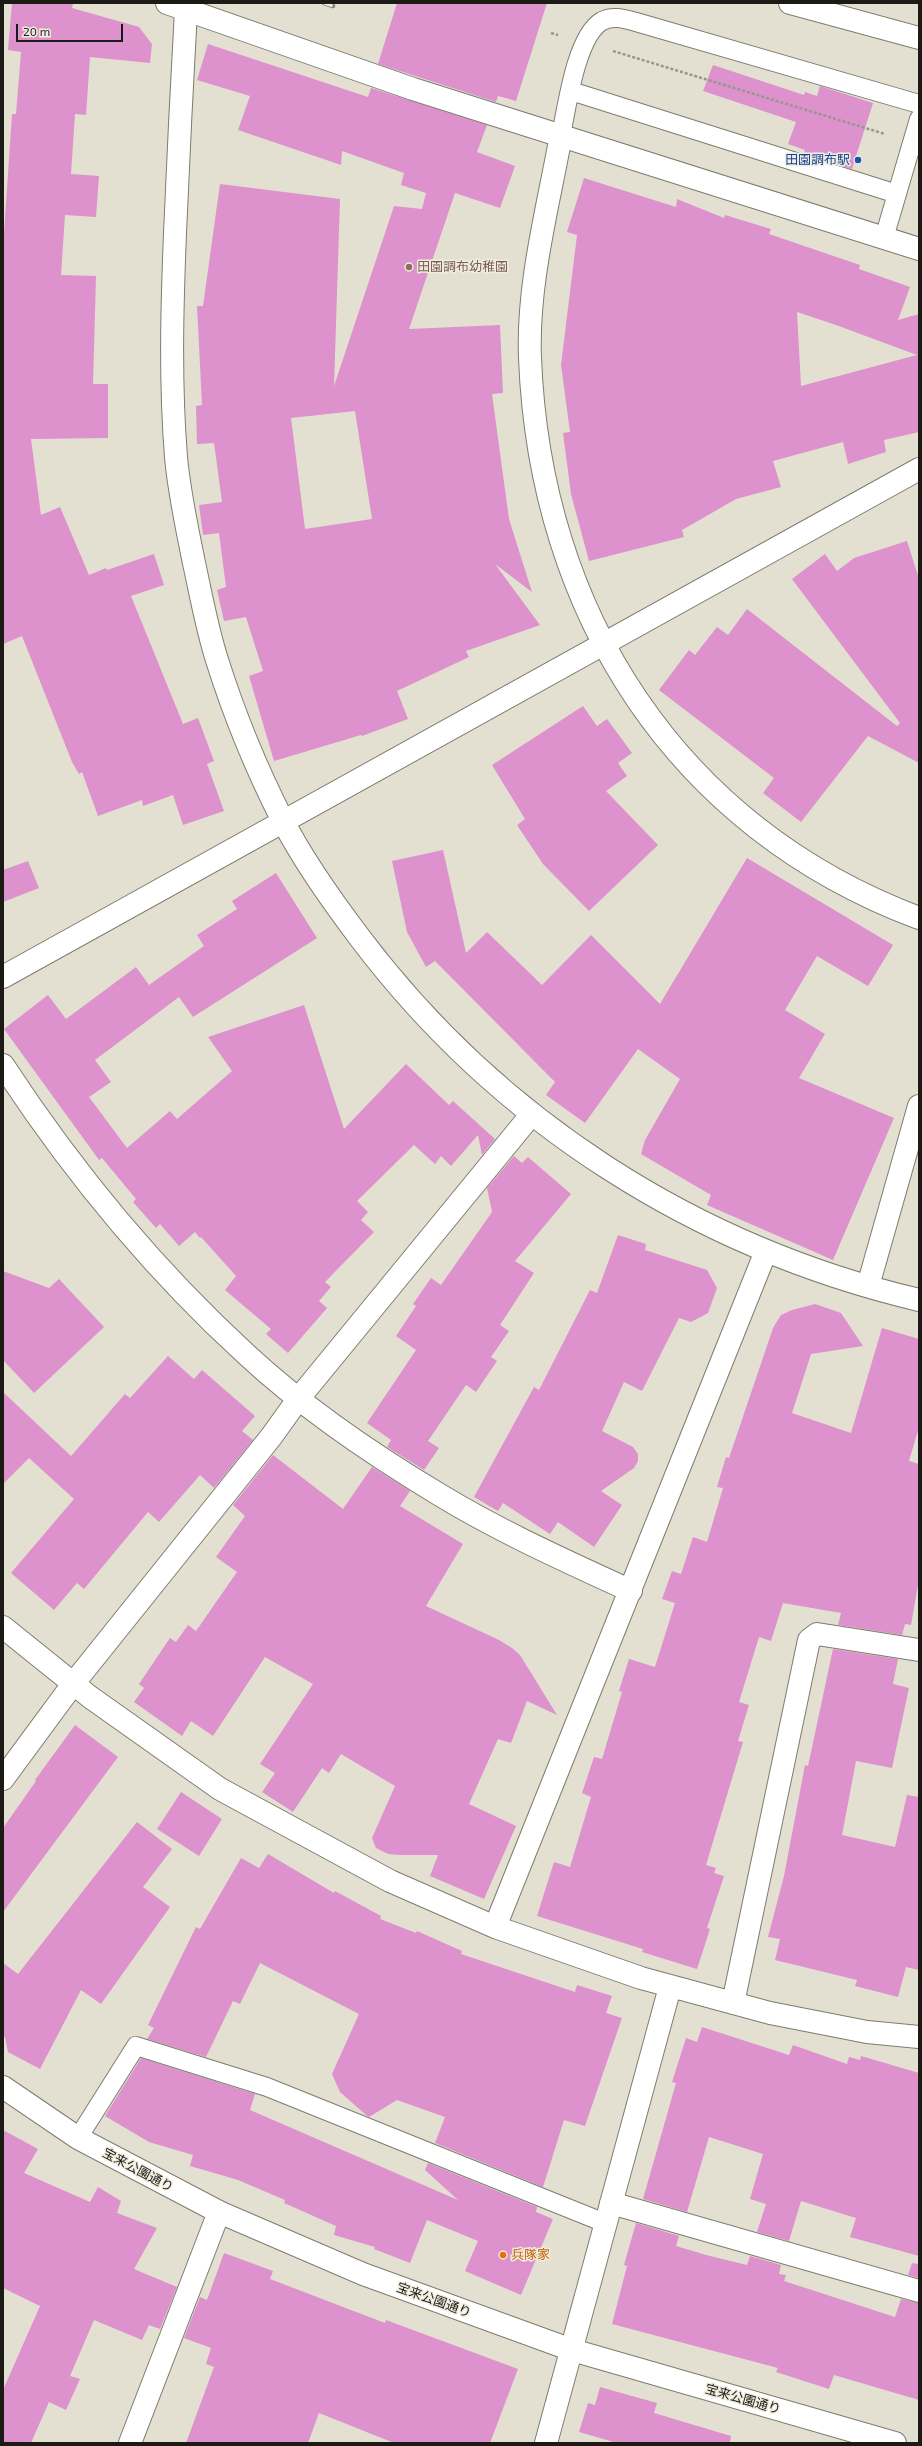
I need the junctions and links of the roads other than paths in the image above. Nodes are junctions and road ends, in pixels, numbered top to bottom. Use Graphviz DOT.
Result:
graph roads {
  1 [pos="790,3"];
  2 [pos="177,6"];
  3 [pos="919,38"];
  4 [pos="571,92"];
  5 [pos="919,104"];
  6 [pos="919,119"];
  7 [pos="561,136"];
  8 [pos="897,194"];
  9 [pos="884,238"];
  10 [pos="919,249"];
  11 [pos="919,469"];
  12 [pos="604,645"];
  13 [pos="283,822"];
  14 [pos="919,918"];
  15 [pos="3,977"];
  16 [pos="3,1065"];
  17 [pos="919,1106"];
  18 [pos="531,1115"];
  19 [pos="766,1251"];
  20 [pos="868,1286"];
  21 [pos="919,1300"];
  22 [pos="299,1398"];
  23 [pos="631,1592"];
  24 [pos="3,1627"];
  25 [pos="919,1650"];
  26 [pos="73,1684"];
  27 [pos="3,1779"];
  28 [pos="495,1927"];
  29 [pos="670,1987"];
  30 [pos="733,2004"];
  31 [pos="919,2038"];
  32 [pos="3,2087"];
  33 [pos="78,2138"];
  34 [pos="219,2212"];
  35 [pos="608,2213"];
  36 [pos="919,2291"];
  37 [pos="572,2350"];
  38 [pos="130,2443"];
  39 [pos="546,2443"];
  40 [pos="895,2443"];
  1 -- 3 [label="street"];
  2 -- 7 [label="street"];
  2 -- 13 [label="street"];
  4 -- 5 [label="lane"];
  4 -- 7 [label="lane"];
  4 -- 8 [label="lane"];
  6 -- 8 [label="lane"];
  7 -- 9 [label="street"];
  7 -- 12 [label="street"];
  8 -- 9 [label="lane"];
  9 -- 10 [label="street"];
  11 -- 12 [label="street"];
  12 -- 13 [label="street"];
  12 -- 14 [label="street"];
  13 -- 15 [label="street"];
  13 -- 18 [label="street"];
  16 -- 22 [label="street"];
  17 -- 20 [label="street"];
  18 -- 19 [label="street"];
  18 -- 22 [label="street"];
  19 -- 20 [label="street"];
  19 -- 23 [label="street"];
  20 -- 21 [label="street"];
  22 -- 23 [label="street"];
  22 -- 26 [label="street"];
  23 -- 28 [label="street"];
  24 -- 26 [label="street"];
  25 -- 30 [label="street"];
  26 -- 27 [label="street"];
  26 -- 28 [label="street"];
  28 -- 29 [label="street"];
  29 -- 30 [label="street"];
  29 -- 35 [label="street"];
  30 -- 31 [label="street"];
  32 -- 33 [label="street, 宝来公園通り"];
  33 -- 34 [label="street, 宝来公園通り"];
  33 -- 35 [label="lane"];
  34 -- 37 [label="street, 宝来公園通り"];
  34 -- 38 [label="street"];
  35 -- 36 [label="street"];
  35 -- 37 [label="street"];
  37 -- 39 [label="street"];
  37 -- 40 [label="street, 宝来公園通り"];
}
